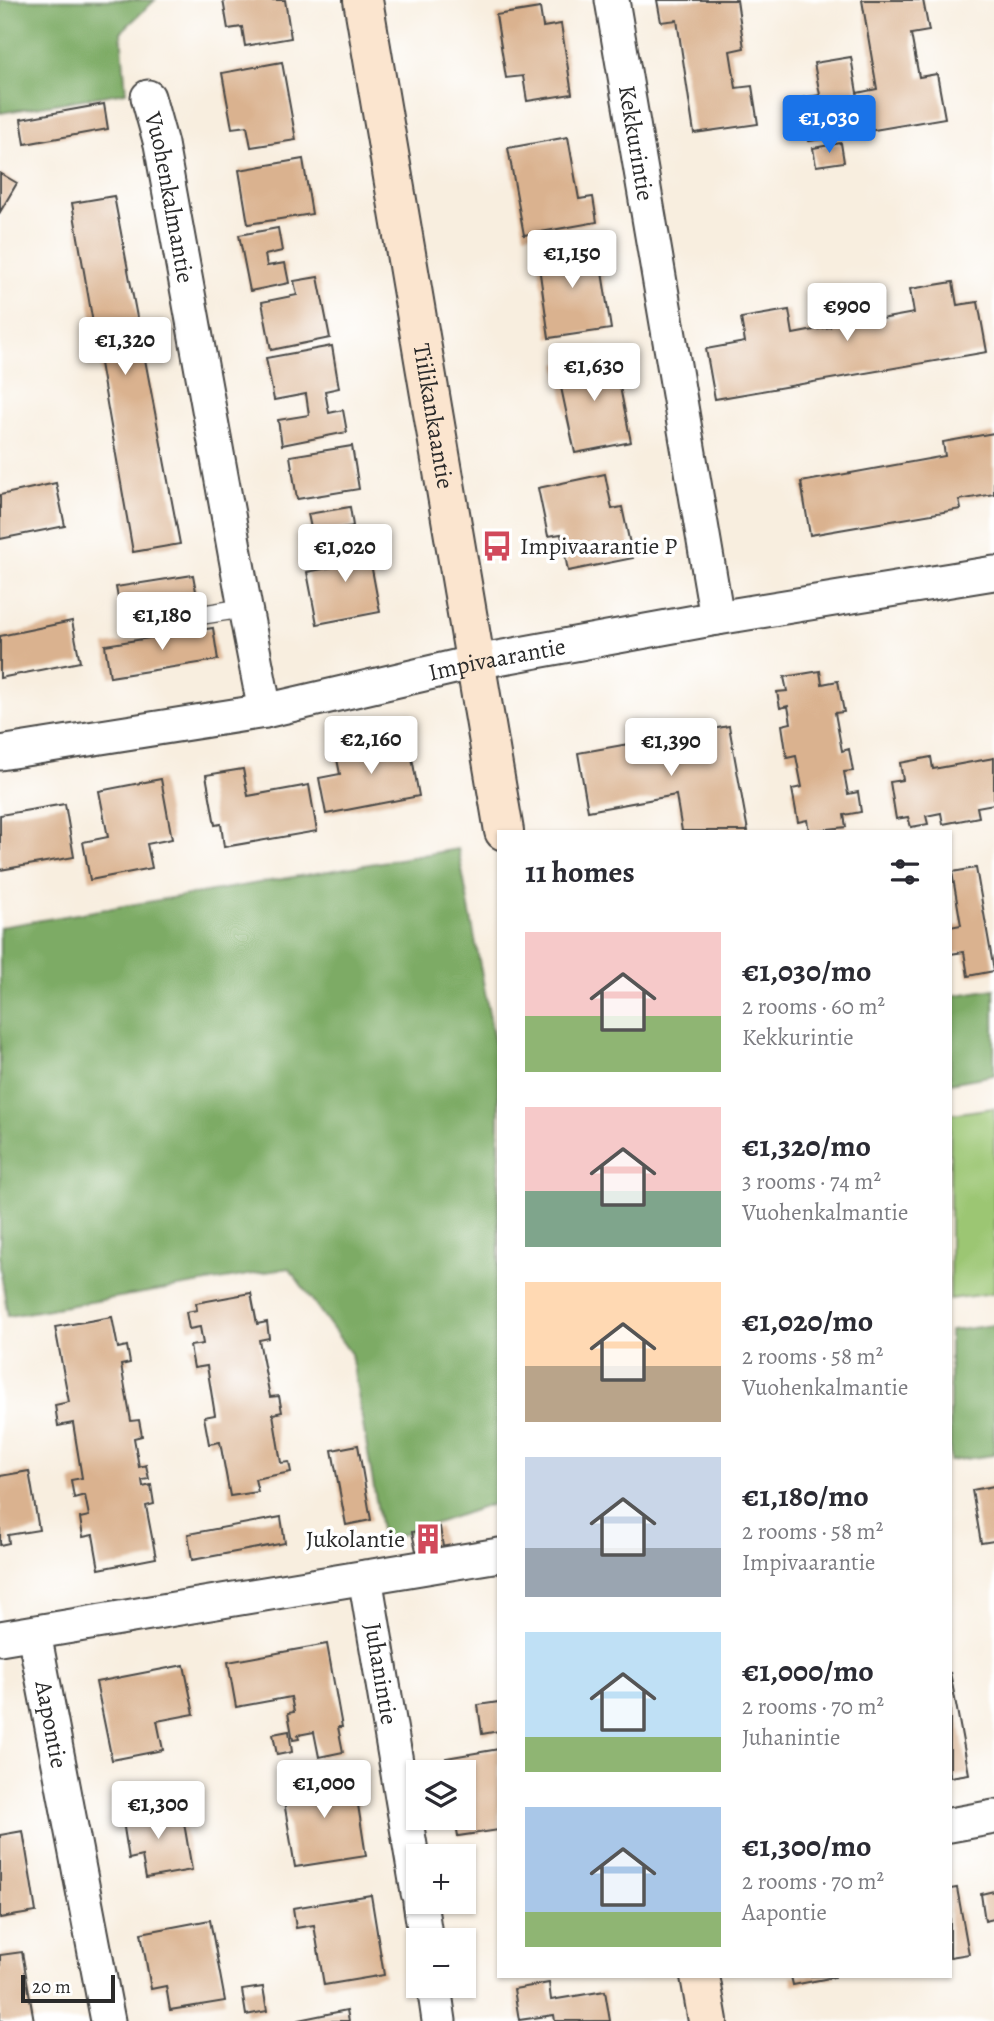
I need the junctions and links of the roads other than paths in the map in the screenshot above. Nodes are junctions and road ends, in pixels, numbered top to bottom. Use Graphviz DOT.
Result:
graph roads {
  1 [pos="363,0"];
  2 [pos="612,0"];
  3 [pos="148,97"];
  4 [pos="994,573"];
  5 [pos="244,608"];
  6 [pos="717,618"];
  7 [pos="143,624"];
  8 [pos="476,662"];
  9 [pos="265,711"];
  10 [pos="0,753"];
  11 [pos="504,830"];
  12 [pos="497,1555"];
  13 [pos="365,1577"];
  14 [pos="34,1633"];
  15 [pos="0,1638"];
  16 [pos="994,1817"];
  17 [pos="952,1825"];
  18 [pos="410,1844"];
  19 [pos="700,1978"];
  20 [pos="435,1998"];
  21 [pos="108,2021"];
  22 [pos="439,2021"];
  23 [pos="708,2021"];
  1 -- 8 [label="street, Tiilikankaantie"];
  2 -- 6 [label="street, Kekkurintie"];
  3 -- 5 [label="street, Vuohenkalmantie"];
  4 -- 6 [label="street, Impivaarantie"];
  5 -- 7 [label="lane"];
  5 -- 9 [label="street, Vuohenkalmantie"];
  6 -- 8 [label="street, Impivaarantie"];
  8 -- 9 [label="street, Impivaarantie"];
  8 -- 11 [label="street, Tiilikankaantie"];
  9 -- 10 [label="street, Impivaarantie"];
  12 -- 13 [label="street"];
  13 -- 14 [label="street"];
  13 -- 18 [label="street, Juhanintie"];
  14 -- 15 [label="street"];
  14 -- 21 [label="street, Aapontie"];
  16 -- 17 [label="street"];
  19 -- 23 [label="street"];
  20 -- 22 [label="street"];
}
